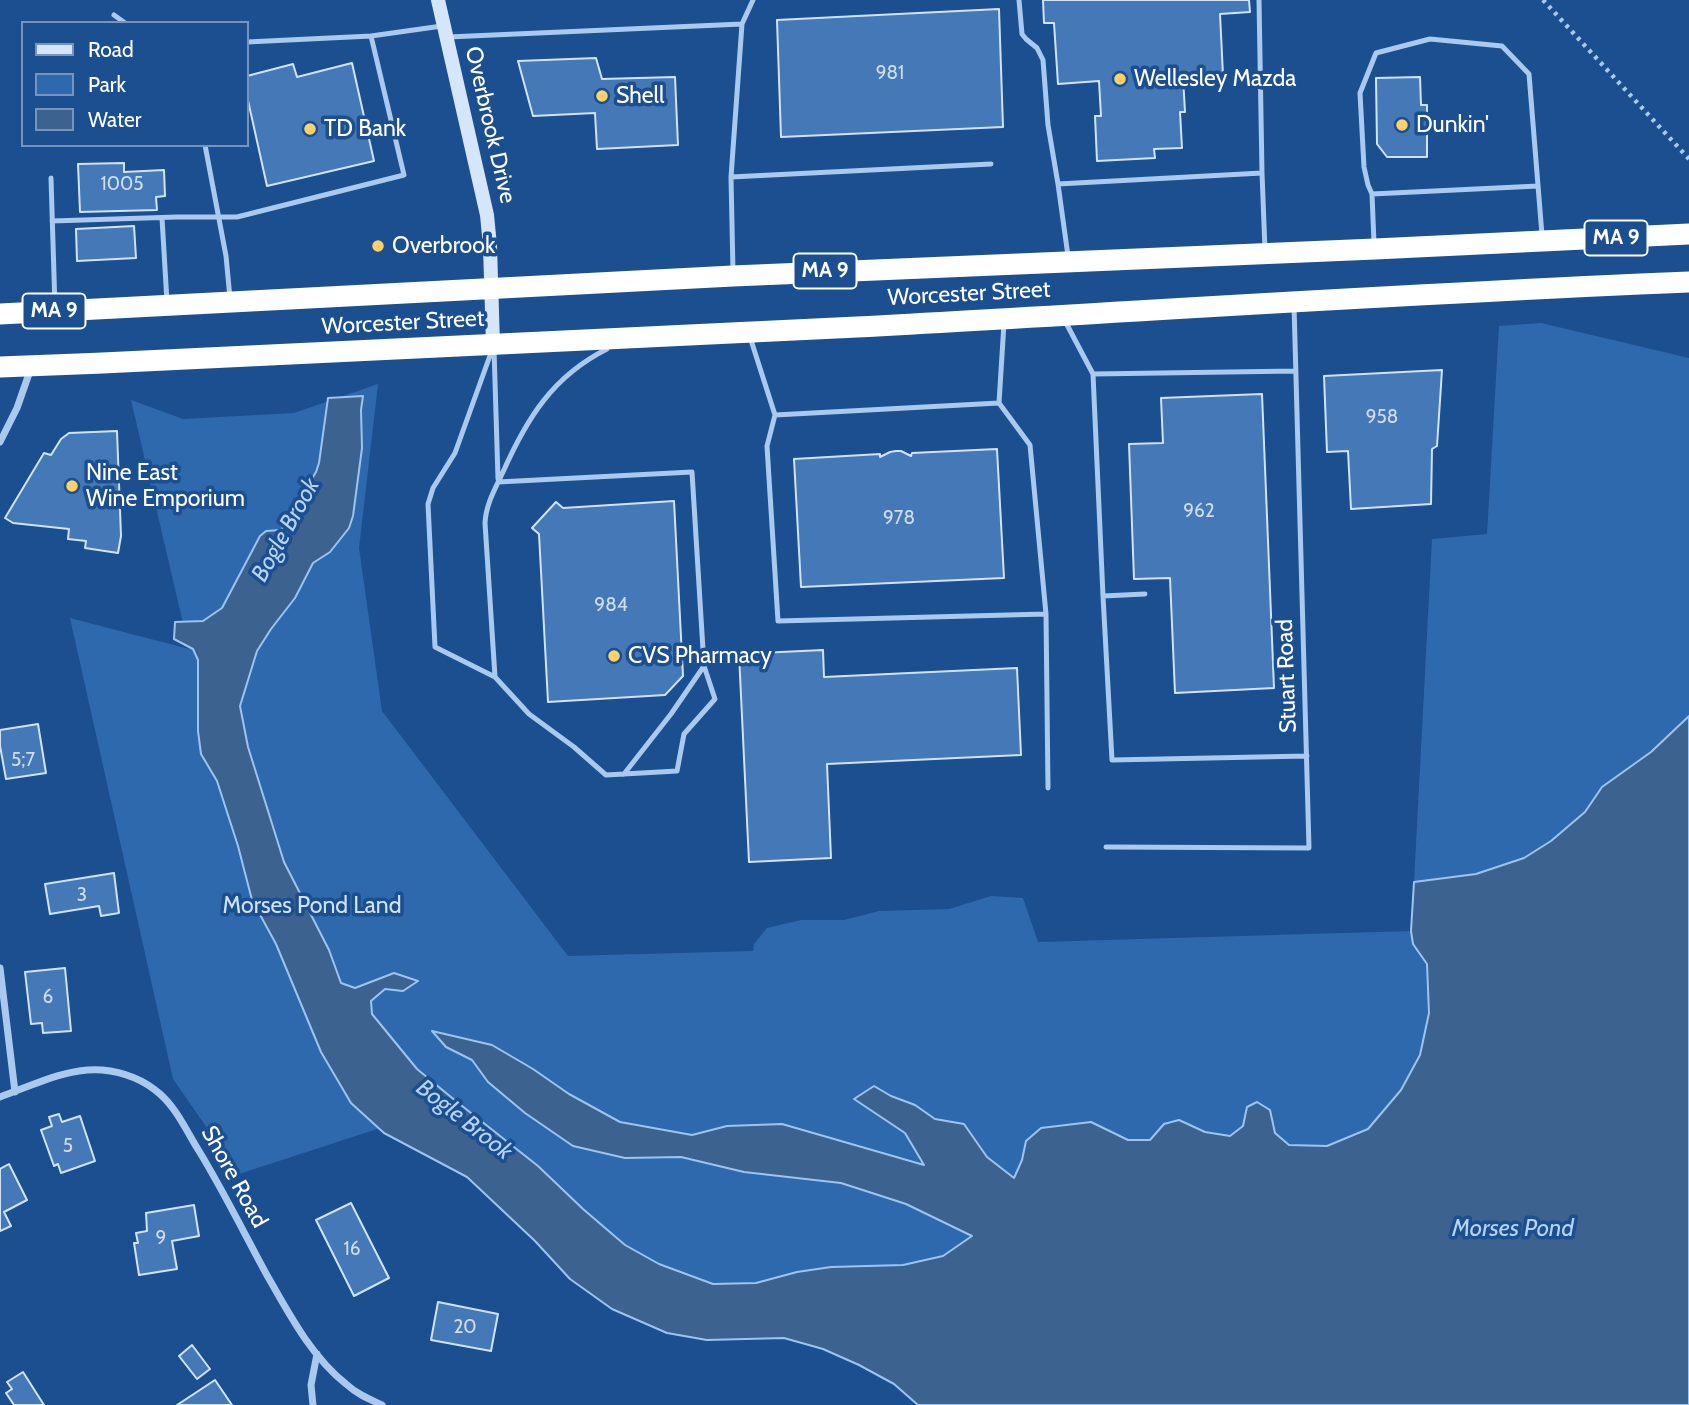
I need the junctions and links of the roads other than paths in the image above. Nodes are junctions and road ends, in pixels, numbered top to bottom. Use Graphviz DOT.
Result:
graph roads {
  1 [pos="438,0"];
  2 [pos="753,0"];
  3 [pos="1019,0"];
  4 [pos="1259,0"];
  5 [pos="114,15"];
  6 [pos="122,21"];
  7 [pos="742,24"];
  8 [pos="445,32"];
  9 [pos="371,36"];
  10 [pos="248,42"];
  11 [pos="205,147"];
  12 [pos="991,164"];
  13 [pos="1262,173"];
  14 [pos="730,177"];
  15 [pos="51,178"];
  16 [pos="1058,184"];
  17 [pos="1538,186"];
  18 [pos="1372,194"];
  19 [pos="162,218"];
  20 [pos="220,218"];
  21 [pos="52,221"];
  22 [pos="1689,234"];
  23 [pos="1542,241"];
  24 [pos="1375,249"];
  25 [pos="1265,253"];
  26 [pos="1069,261"];
  27 [pos="733,275"];
  28 [pos="1689,282"];
  29 [pos="492,288"];
  30 [pos="1294,301"];
  31 [pos="231,302"];
  32 [pos="167,305"];
  33 [pos="55,311"];
  34 [pos="0,314"];
  35 [pos="1062,315"];
  36 [pos="1005,318"];
  37 [pos="748,332"];
  38 [pos="636,337"];
  39 [pos="493,345"];
  40 [pos="32,366"];
  41 [pos="0,367"];
  42 [pos="1296,371"];
  43 [pos="1093,374"];
  44 [pos="999,403"];
  45 [pos="775,415"];
  46 [pos="0,442"];
  47 [pos="498,482"];
  48 [pos="1145,594"];
  49 [pos="1102,596"];
  50 [pos="1046,614"];
  51 [pos="704,666"];
  52 [pos="495,677"];
  53 [pos="1307,756"];
  54 [pos="625,774"];
  55 [pos="1048,788"];
  56 [pos="1106,847"];
  57 [pos="0,968"];
  58 [pos="15,1091"];
  59 [pos="0,1097"];
  60 [pos="317,1354"];
  61 [pos="313,1405"];
  62 [pos="382,1405"];
  1 -- 8 [label="street, Overbrook Drive"];
  2 -- 7 [label="lane"];
  3 -- 16 [label="lane"];
  4 -- 13 [label="lane"];
  5 -- 6 [label="lane"];
  7 -- 8 [label="lane"];
  7 -- 14 [label="lane"];
  8 -- 9 [label="lane"];
  8 -- 29 [label="street, Overbrook Drive"];
  9 -- 10 [label="lane"];
  9 -- 20 [label="lane"];
  11 -- 20 [label="lane"];
  12 -- 14 [label="lane"];
  13 -- 16 [label="lane"];
  13 -- 25 [label="lane"];
  14 -- 27 [label="lane"];
  15 -- 21 [label="lane"];
  16 -- 26 [label="lane"];
  17 -- 18 [label="lane"];
  17 -- 18 [label="lane"];
  17 -- 23 [label="lane"];
  18 -- 24 [label="lane"];
  19 -- 20 [label="lane"];
  19 -- 21 [label="lane"];
  19 -- 32 [label="lane"];
  20 -- 31 [label="lane"];
  21 -- 33 [label="lane"];
  22 -- 23 [label="highway, Worcester Street / MA 9"];
  23 -- 24 [label="highway, Worcester Street / MA 9"];
  24 -- 25 [label="highway, Worcester Street / MA 9"];
  25 -- 26 [label="highway, Worcester Street / MA 9"];
  26 -- 27 [label="highway, Worcester Street / MA 9"];
  27 -- 29 [label="highway, Worcester Street / MA 9"];
  28 -- 30 [label="highway, Worcester Street / MA 9"];
  29 -- 31 [label="highway, Worcester Street / MA 9"];
  29 -- 39 [label="street, Overbrook Drive"];
  30 -- 35 [label="highway, Worcester Street / MA 9"];
  30 -- 42 [label="lane, Stuart Road"];
  31 -- 32 [label="highway, Worcester Street / MA 9"];
  32 -- 33 [label="highway, Worcester Street / MA 9"];
  33 -- 34 [label="highway, Worcester Street / MA 9"];
  35 -- 36 [label="highway, Worcester Street / MA 9"];
  35 -- 43 [label="lane"];
  36 -- 37 [label="highway, Worcester Street / MA 9"];
  36 -- 44 [label="lane"];
  37 -- 38 [label="highway, Worcester Street / MA 9"];
  37 -- 45 [label="lane"];
  38 -- 39 [label="highway, Worcester Street / MA 9"];
  38 -- 47 [label="lane"];
  39 -- 40 [label="highway, Worcester Street / MA 9"];
  39 -- 47 [label="lane"];
  39 -- 52 [label="lane"];
  40 -- 41 [label="highway, Worcester Street / MA 9"];
  40 -- 46 [label="street"];
  42 -- 43 [label="lane"];
  42 -- 53 [label="lane, Stuart Road"];
  43 -- 49 [label="lane"];
  44 -- 45 [label="lane"];
  44 -- 50 [label="lane"];
  45 -- 50 [label="lane"];
  47 -- 51 [label="lane"];
  47 -- 52 [label="lane"];
  48 -- 49 [label="lane"];
  49 -- 53 [label="lane"];
  50 -- 55 [label="lane"];
  51 -- 54 [label="lane"];
  51 -- 54 [label="lane"];
  52 -- 54 [label="lane"];
  53 -- 56 [label="lane, Stuart Road"];
  57 -- 58 [label="street"];
  58 -- 59 [label="street, Shore Road"];
  58 -- 60 [label="street, Shore Road"];
  60 -- 61 [label="street"];
  60 -- 62 [label="street, Shore Road"];
}
